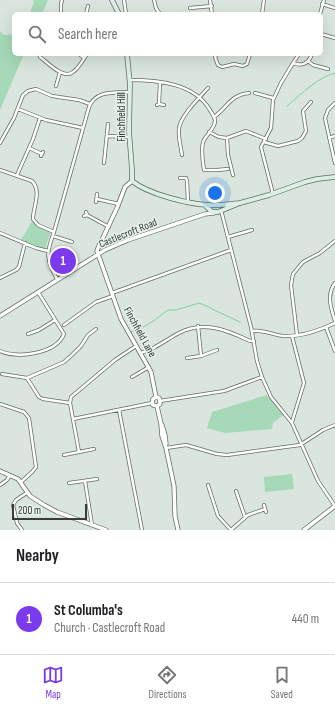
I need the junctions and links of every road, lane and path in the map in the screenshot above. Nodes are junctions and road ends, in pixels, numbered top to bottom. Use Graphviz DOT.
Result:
graph roads {
  1 [pos="62,0"];
  2 [pos="112,0"];
  3 [pos="124,0"];
  4 [pos="154,0"];
  5 [pos="210,0"];
  6 [pos="264,0"];
  7 [pos="324,0"];
  8 [pos="194,4"];
  9 [pos="322,4"];
  10 [pos="88,6"];
  11 [pos="212,6"];
  12 [pos="190,8"];
  13 [pos="194,8"];
  14 [pos="335,8"];
  15 [pos="61,12"];
  16 [pos="86,12"];
  17 [pos="118,12"];
  18 [pos="126,12"];
  19 [pos="158,12"];
  20 [pos="212,12"];
  21 [pos="262,12"];
  22 [pos="320,12"];
  23 [pos="323,35"];
  24 [pos="335,39"];
  25 [pos="40,56"];
  26 [pos="82,56"];
  27 [pos="127,56"];
  28 [pos="216,56"];
  29 [pos="249,56"];
  30 [pos="298,56"];
  31 [pos="311,56"];
  32 [pos="84,58"];
  33 [pos="308,61"];
  34 [pos="293,63"];
  35 [pos="328,69"];
  36 [pos="60,72"];
  37 [pos="129,80"];
  38 [pos="160,82"];
  39 [pos="56,86"];
  40 [pos="208,88"];
  41 [pos="130,92"];
  42 [pos="249,92"];
  43 [pos="255,93"];
  44 [pos="199,98"];
  45 [pos="273,98"];
  46 [pos="311,102"];
  47 [pos="335,103"];
  48 [pos="90,104"];
  49 [pos="164,105"];
  50 [pos="18,109"];
  51 [pos="40,118"];
  52 [pos="214,118"];
  53 [pos="108,124"];
  54 [pos="83,128"];
  55 [pos="209,132"];
  56 [pos="107,136"];
  57 [pos="335,136"];
  58 [pos="129,137"];
  59 [pos="227,138"];
  60 [pos="329,138"];
  61 [pos="265,140"];
  62 [pos="0,143"];
  63 [pos="29,148"];
  64 [pos="185,151"];
  65 [pos="42,154"];
  66 [pos="104,163"];
  67 [pos="335,163"];
  68 [pos="228,169"];
  69 [pos="0,170"];
  70 [pos="18,175"];
  71 [pos="233,175"];
  72 [pos="180,178"];
  73 [pos="335,178"];
  74 [pos="132,181"];
  75 [pos="97,194"];
  76 [pos="273,194"];
  77 [pos="188,202"];
  78 [pos="240,203"];
  79 [pos="119,204"];
  80 [pos="219,205"];
  81 [pos="209,208"];
  82 [pos="219,212"];
  83 [pos="205,214"];
  84 [pos="86,215"];
  85 [pos="109,227"];
  86 [pos="252,230"];
  87 [pos="54,232"];
  88 [pos="0,233"];
  89 [pos="53,236"];
  90 [pos="228,237"];
  91 [pos="72,242"];
  92 [pos="335,242"];
  93 [pos="25,244"];
  94 [pos="231,250"];
  95 [pos="48,251"];
  96 [pos="99,254"];
  97 [pos="0,278"];
  98 [pos="57,279"];
  99 [pos="335,283"];
  100 [pos="38,292"];
  101 [pos="112,295"];
  102 [pos="0,316"];
  103 [pos="55,320"];
  104 [pos="335,322"];
  105 [pos="64,325"];
  106 [pos="198,326"];
  107 [pos="326,327"];
  108 [pos="96,329"];
  109 [pos="252,331"];
  110 [pos="28,334"];
  111 [pos="297,335"];
  112 [pos="292,336"];
  113 [pos="254,341"];
  114 [pos="136,346"];
  115 [pos="217,350"];
  116 [pos="0,351"];
  117 [pos="335,352"];
  118 [pos="141,353"];
  119 [pos="201,356"];
  120 [pos="187,358"];
  121 [pos="149,368"];
  122 [pos="2,374"];
  123 [pos="132,376"];
  124 [pos="262,377"];
  125 [pos="27,378"];
  126 [pos="156,397"];
  127 [pos="160,401"];
  128 [pos="70,403"];
  129 [pos="152,403"];
  130 [pos="0,404"];
  131 [pos="157,406"];
  132 [pos="119,410"];
  133 [pos="73,419"];
  134 [pos="292,423"];
  135 [pos="335,425"];
  136 [pos="302,444"];
  137 [pos="166,448"];
  138 [pos="94,449"];
  139 [pos="79,452"];
  140 [pos="64,455"];
  141 [pos="0,471"];
  142 [pos="10,475"];
  143 [pos="97,478"];
  144 [pos="85,481"];
  145 [pos="21,482"];
  146 [pos="69,483"];
  147 [pos="0,485"];
  148 [pos="208,485"];
  149 [pos="236,491"];
  150 [pos="28,492"];
  151 [pos="264,505"];
  152 [pos="335,506"];
  153 [pos="245,517"];
  154 [pos="92,525"];
  155 [pos="20,530"];
  156 [pos="106,530"];
  157 [pos="142,530"];
  158 [pos="178,530"];
  159 [pos="231,530"];
  160 [pos="304,530"];
  1 -- 15 [label="street"];
  2 -- 17 [label="main road"];
  3 -- 18 [label="street"];
  4 -- 19 [label="street"];
  5 -- 11 [label="street"];
  6 -- 21 [label="street"];
  7 -- 9 [label="street"];
  8 -- 13 [label="street"];
  9 -- 14 [label="street"];
  9 -- 22 [label="street"];
  10 -- 16 [label="street"];
  11 -- 13 [label="street"];
  11 -- 20 [label="street"];
  12 -- 13 [label="street"];
  23 -- 24 [label="street"];
  25 -- 36 [label="street"];
  26 -- 32 [label="street"];
  27 -- 37 [label="main road, Finchfield Hill"];
  28 -- 29 [label="street"];
  30 -- 34 [label="street"];
  31 -- 33 [label="street"];
  32 -- 36 [label="street"];
  33 -- 34 [label="street"];
  33 -- 35 [label="street"];
  34 -- 45 [label="street"];
  36 -- 39 [label="street"];
  37 -- 38 [label="street"];
  37 -- 41 [label="main road, Finchfield Hill"];
  38 -- 44 [label="street"];
  38 -- 49 [label="street"];
  40 -- 44 [label="street"];
  41 -- 48 [label="street"];
  41 -- 58 [label="main road, Finchfield Hill"];
  42 -- 52 [label="street"];
  43 -- 45 [label="street"];
  44 -- 52 [label="street"];
  44 -- 64 [label="street"];
  45 -- 61 [label="street"];
  46 -- 61 [label="street"];
  47 -- 60 [label="street"];
  48 -- 50 [label="street"];
  48 -- 54 [label="street"];
  50 -- 51 [label="street"];
  50 -- 62 [label="street"];
  51 -- 54 [label="street"];
  51 -- 63 [label="street"];
  52 -- 55 [label="street"];
  53 -- 56 [label="street"];
  54 -- 87 [label="street"];
  55 -- 59 [label="street"];
  55 -- 68 [label="street"];
  56 -- 58 [label="street"];
  56 -- 66 [label="street"];
  57 -- 60 [label="street"];
  58 -- 74 [label="main road, Finchfield Hill"];
  59 -- 61 [label="street"];
  59 -- 71 [label="street"];
  60 -- 67 [label="street"];
  61 -- 76 [label="street"];
  63 -- 65 [label="street"];
  63 -- 70 [label="street"];
  69 -- 70 [label="street"];
  70 -- 87 [label="street"];
  72 -- 77 [label="street"];
  73 -- 76 [label="main road"];
  74 -- 77 [label="main road"];
  74 -- 79 [label="street"];
  75 -- 79 [label="street"];
  76 -- 78 [label="main road"];
  77 -- 81 [label="main road"];
  78 -- 80 [label="main road"];
  78 -- 82 [label="main road"];
  79 -- 85 [label="street"];
  80 -- 81 [label="main road"];
  80 -- 82 [label="main road"];
  81 -- 82 [label="main road"];
  81 -- 83 [label="street"];
  82 -- 83 [label="street, Castlecroft Road"];
  82 -- 90 [label="street"];
  83 -- 96 [label="street, Castlecroft Road"];
  84 -- 85 [label="street"];
  85 -- 96 [label="street"];
  86 -- 90 [label="street"];
  87 -- 89 [label="street"];
  88 -- 93 [label="street"];
  89 -- 91 [label="street"];
  89 -- 95 [label="street"];
  90 -- 94 [label="street"];
  92 -- 111 [label="street"];
  93 -- 95 [label="street"];
  93 -- 97 [label="street"];
  94 -- 101 [label="street"];
  94 -- 109 [label="street"];
  95 -- 98 [label="street"];
  96 -- 98 [label="street, Castlecroft Road"];
  96 -- 101 [label="street, Finchfield Lane"];
  98 -- 100 [label="street, Castlecroft Road"];
  99 -- 104 [label="street"];
  100 -- 102 [label="street, Castlecroft Road"];
  100 -- 103 [label="street"];
  101 -- 105 [label="street"];
  101 -- 114 [label="street, Finchfield Lane"];
  103 -- 110 [label="street"];
  103 -- 116 [label="street"];
  104 -- 107 [label="street"];
  106 -- 113 [label="street"];
  106 -- 118 [label="street"];
  106 -- 119 [label="street"];
  107 -- 111 [label="street"];
  107 -- 117 [label="street"];
  108 -- 125 [label="street"];
  109 -- 112 [label="street"];
  109 -- 113 [label="street"];
  111 -- 112 [label="street"];
  112 -- 134 [label="street"];
  113 -- 124 [label="street"];
  114 -- 118 [label="street, Finchfield Lane"];
  114 -- 128 [label="street"];
  115 -- 119 [label="street"];
  118 -- 121 [label="street, Finchfield Lane"];
  119 -- 120 [label="street"];
  121 -- 123 [label="street"];
  121 -- 126 [label="street, Finchfield Lane"];
  122 -- 125 [label="street"];
  124 -- 127 [label="street"];
  124 -- 134 [label="street"];
  125 -- 128 [label="street"];
  126 -- 127 [label="street"];
  126 -- 129 [label="street"];
  127 -- 131 [label="street"];
  128 -- 133 [label="street"];
  129 -- 131 [label="street"];
  129 -- 132 [label="street"];
  130 -- 145 [label="street"];
  131 -- 137 [label="street"];
  132 -- 133 [label="street"];
  132 -- 157 [label="street"];
  133 -- 139 [label="street"];
  134 -- 136 [label="street"];
  135 -- 136 [label="street"];
  136 -- 137 [label="street"];
  136 -- 152 [label="street"];
  137 -- 158 [label="street"];
  138 -- 139 [label="street"];
  139 -- 140 [label="street"];
  141 -- 142 [label="street"];
  142 -- 145 [label="street"];
  142 -- 147 [label="street"];
  143 -- 144 [label="street"];
  144 -- 146 [label="street"];
  144 -- 154 [label="street"];
  145 -- 150 [label="street"];
  148 -- 159 [label="street"];
  149 -- 153 [label="street"];
  150 -- 154 [label="street"];
  150 -- 155 [label="street"];
  151 -- 153 [label="street"];
  152 -- 160 [label="street"];
  153 -- 159 [label="street"];
  154 -- 156 [label="street"];
}
